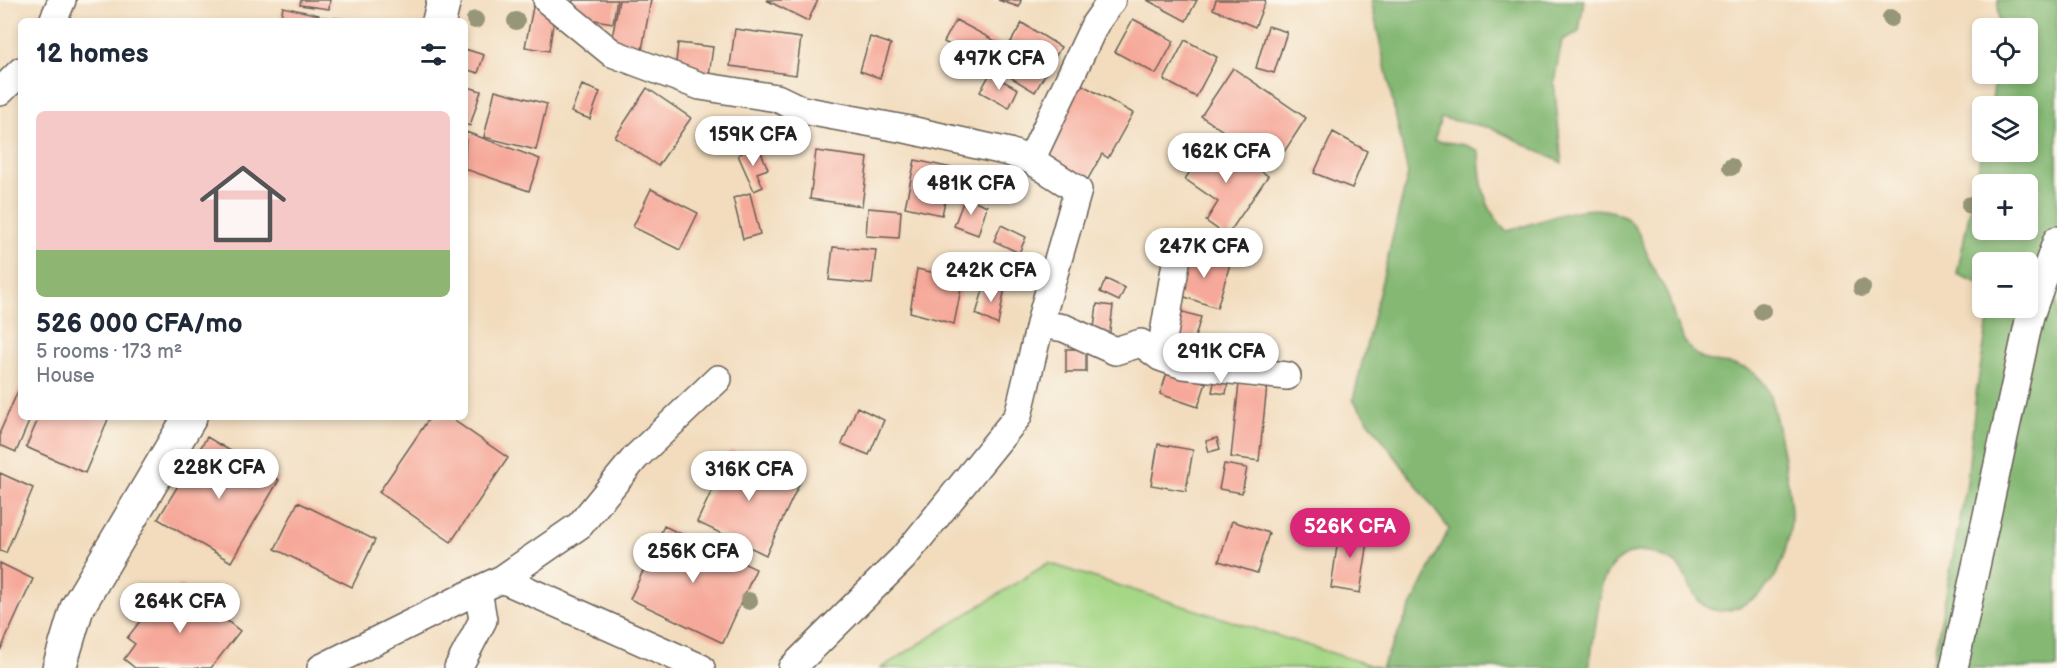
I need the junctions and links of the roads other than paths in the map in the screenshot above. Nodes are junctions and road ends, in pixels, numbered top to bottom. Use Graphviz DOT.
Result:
graph roads {
  1 [pos="62,0"];
  2 [pos="546,0"];
  3 [pos="1112,0"];
  4 [pos="54,18"];
  5 [pos="18,74"];
  6 [pos="0,92"];
  7 [pos="1031,160"];
  8 [pos="2057,240"];
  9 [pos="1179,245"];
  10 [pos="1040,324"];
  11 [pos="1160,357"];
  12 [pos="1287,376"];
  13 [pos="718,379"];
  14 [pos="188,420"];
  15 [pos="490,584"];
  16 [pos="59,668"];
  17 [pos="321,668"];
  18 [pos="458,668"];
  19 [pos="701,668"];
  20 [pos="792,668"];
  21 [pos="1954,668"];
  1 -- 4 [label="street"];
  2 -- 7 [label="street"];
  3 -- 7 [label="street"];
  5 -- 6 [label="street"];
  7 -- 10 [label="street"];
  8 -- 21 [label="street"];
  9 -- 11 [label="street"];
  10 -- 11 [label="street"];
  10 -- 20 [label="street"];
  11 -- 12 [label="street"];
  13 -- 15 [label="street"];
  14 -- 16 [label="street"];
  15 -- 17 [label="street"];
  15 -- 18 [label="street"];
  15 -- 19 [label="street"];
}
